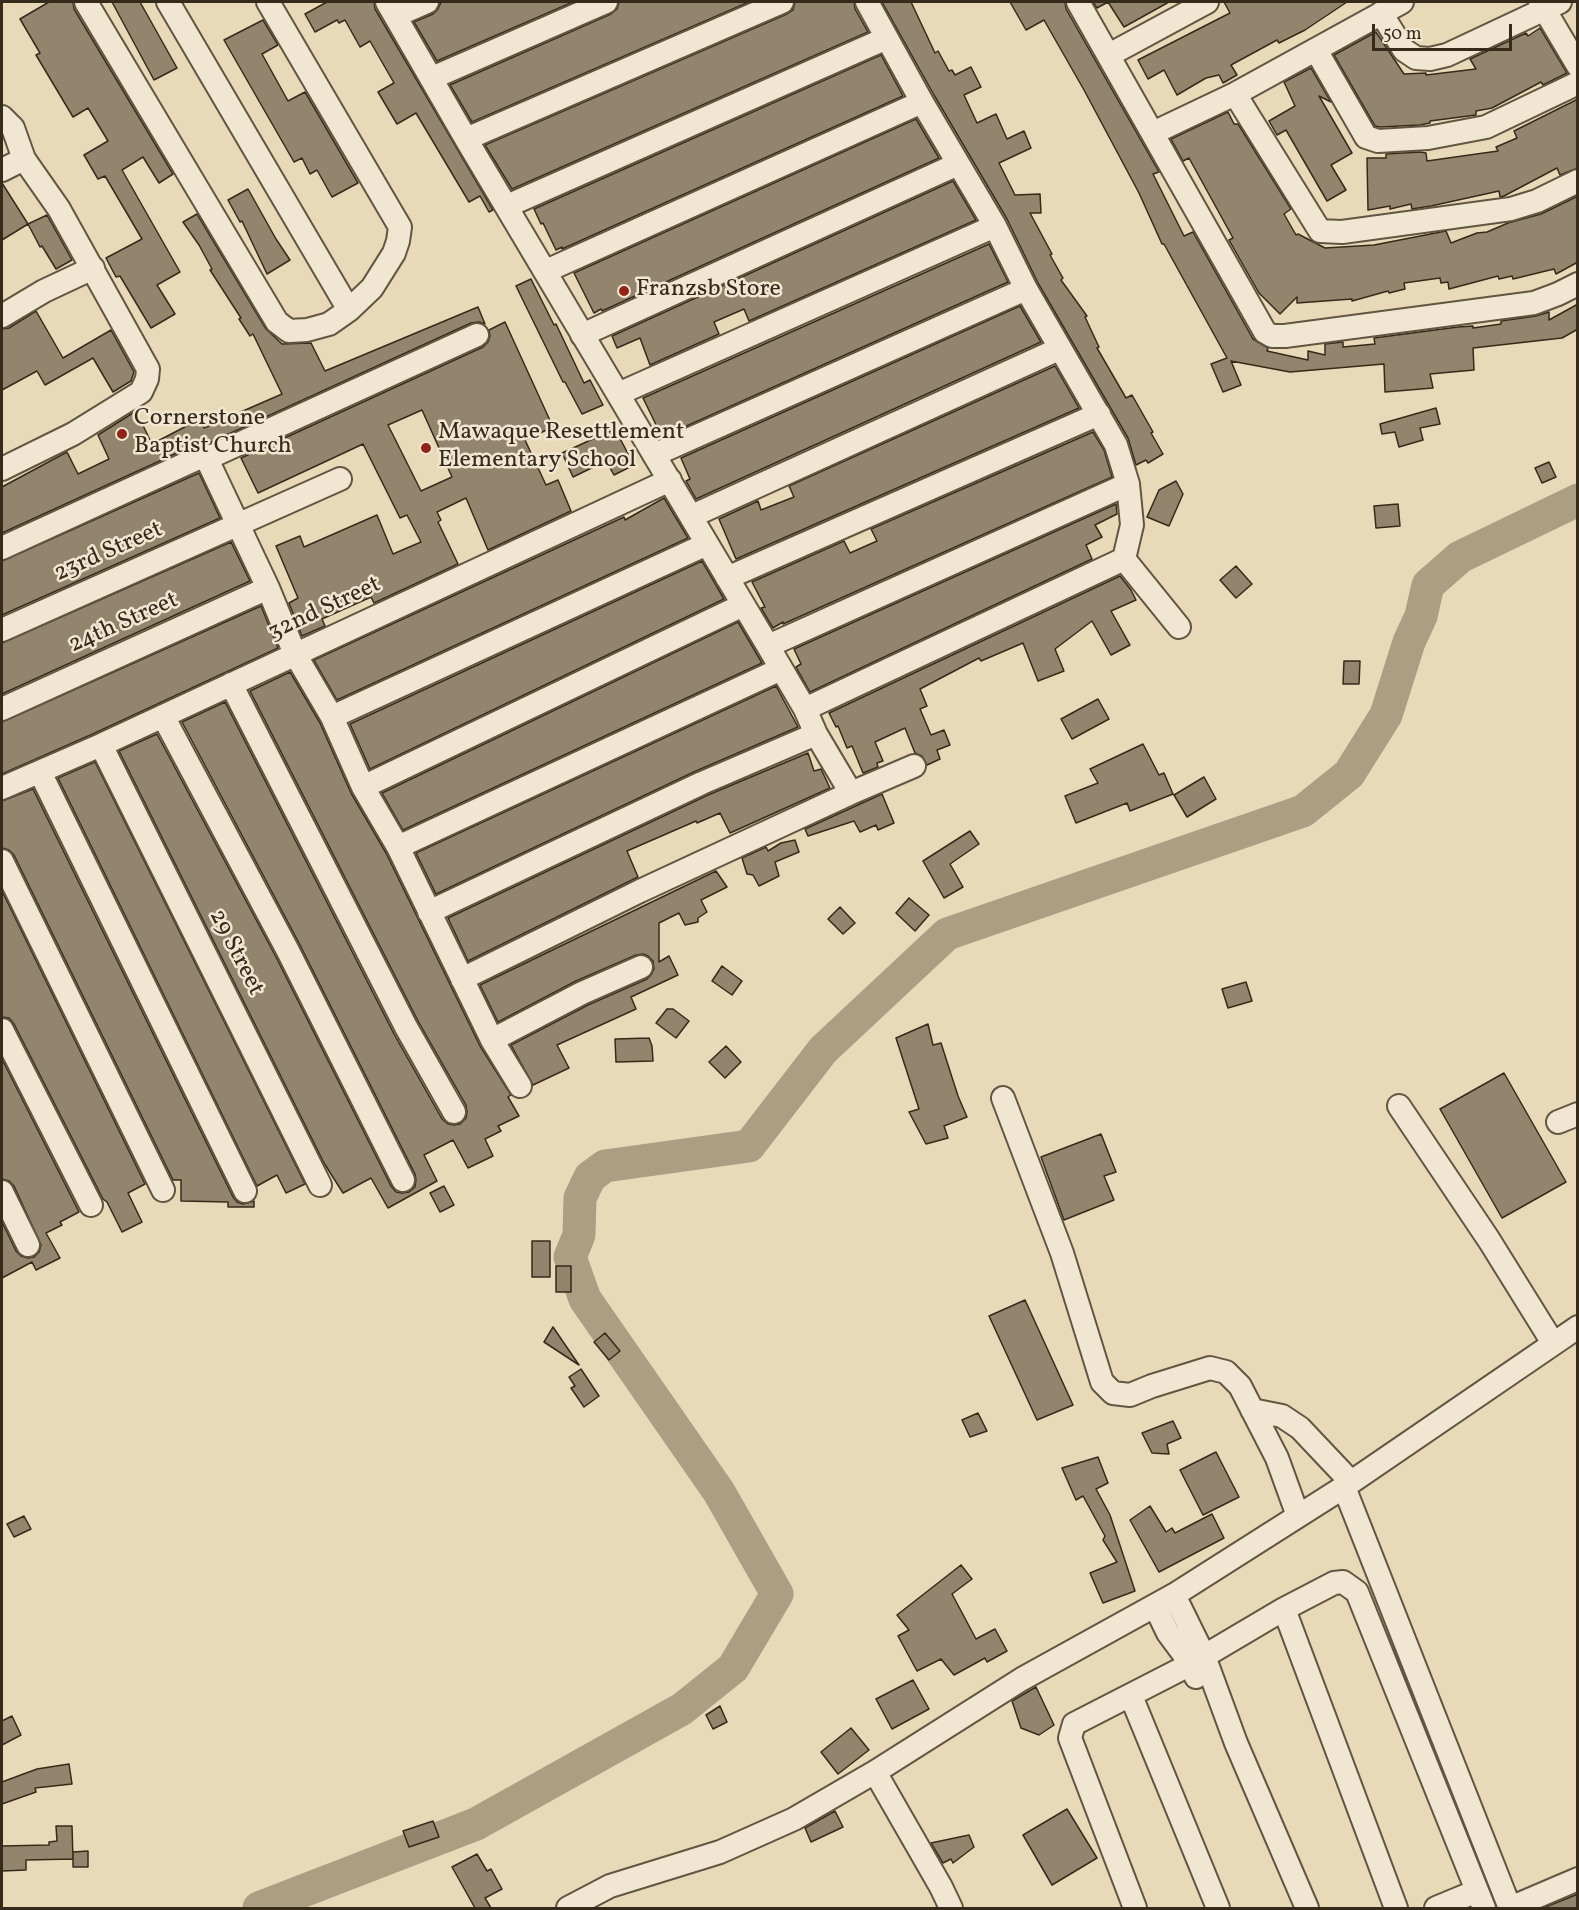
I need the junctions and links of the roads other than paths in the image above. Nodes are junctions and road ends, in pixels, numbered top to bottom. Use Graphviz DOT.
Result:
graph roads {
  1 [pos="86,2"];
  2 [pos="168,2"];
  3 [pos="268,2"];
  4 [pos="427,2"];
  5 [pos="606,2"];
  6 [pos="782,2"];
  7 [pos="867,2"];
  8 [pos="1078,2"];
  9 [pos="1207,2"];
  10 [pos="1402,2"];
  11 [pos="1548,4"];
  12 [pos="391,8"];
  13 [pos="1381,13"];
  14 [pos="887,38"];
  15 [pos="1316,50"];
  16 [pos="1109,56"];
  17 [pos="1578,66"];
  18 [pos="432,78"];
  19 [pos="1578,83"];
  20 [pos="1235,94"];
  21 [pos="922,102"];
  22 [pos="2,117"];
  23 [pos="1153,133"];
  24 [pos="466,139"];
  25 [pos="24,159"];
  26 [pos="958,164"];
  27 [pos="2,170"];
  28 [pos="1578,181"];
  29 [pos="507,206"];
  30 [pos="995,226"];
  31 [pos="93,268"];
  32 [pos="546,271"];
  33 [pos="1578,284"];
  34 [pos="1026,289"];
  35 [pos="349,310"];
  36 [pos="2,316"];
  37 [pos="477,335"];
  38 [pos="582,335"];
  39 [pos="1059,349"];
  40 [pos="618,394"];
  41 [pos="1099,414"];
  42 [pos="654,455"];
  43 [pos="203,457"];
  44 [pos="2,469"];
  45 [pos="340,479"];
  46 [pos="670,480"];
  47 [pos="1128,484"];
  48 [pos="692,516"];
  49 [pos="238,525"];
  50 [pos="707,544"];
  51 [pos="2,548"];
  52 [pos="1124,559"];
  53 [pos="727,578"];
  54 [pos="268,588"];
  55 [pos="743,605"];
  56 [pos="1179,627"];
  57 [pos="2,630"];
  58 [pos="768,646"];
  59 [pos="295,654"];
  60 [pos="781,669"];
  61 [pos="231,684"];
  62 [pos="2,709"];
  63 [pos="805,709"];
  64 [pos="163,716"];
  65 [pos="332,717"];
  66 [pos="816,734"];
  67 [pos="101,745"];
  68 [pos="914,766"];
  69 [pos="40,772"];
  70 [pos="363,787"];
  71 [pos="2,788"];
  72 [pos="851,793"];
  73 [pos="398,848"];
  74 [pos="2,861"];
  75 [pos="429,912"];
  76 [pos="641,967"];
  77 [pos="462,979"];
  78 [pos="2,1030"];
  79 [pos="492,1040"];
  80 [pos="520,1086"];
  81 [pos="1003,1098"];
  82 [pos="1399,1106"];
  83 [pos="454,1112"];
  84 [pos="403,1180"];
  85 [pos="320,1185"];
  86 [pos="163,1190"];
  87 [pos="245,1191"];
  88 [pos="2,1192"];
  89 [pos="91,1205"];
  90 [pos="28,1245"];
  91 [pos="1578,1327"];
  92 [pos="1553,1343"];
  93 [pos="1252,1410"];
  94 [pos="1348,1485"];
  95 [pos="1298,1516"];
  96 [pos="1164,1600"];
  97 [pos="1284,1609"];
  98 [pos="1197,1660"];
  99 [pos="1131,1696"];
  100 [pos="875,1772"];
  101 [pos="1578,1879"];
  102 [pos="1481,1900"];
  103 [pos="568,1908"];
  104 [pos="951,1908"];
  105 [pos="1135,1908"];
  106 [pos="1218,1908"];
  107 [pos="1291,1908"];
  108 [pos="1307,1908"];
  109 [pos="1396,1908"];
  110 [pos="1436,1908"];
  111 [pos="1510,1908"];
  1 -- 35 [label="street"];
  2 -- 35 [label="street"];
  3 -- 35 [label="street"];
  4 -- 12 [label="street"];
  5 -- 18 [label="street"];
  6 -- 24 [label="street"];
  7 -- 14 [label="street"];
  8 -- 16 [label="street"];
  9 -- 16 [label="street"];
  10 -- 13 [label="street"];
  11 -- 13 [label="street"];
  11 -- 17 [label="street"];
  12 -- 18 [label="street"];
  13 -- 15 [label="street"];
  14 -- 21 [label="street"];
  14 -- 29 [label="street"];
  15 -- 19 [label="street"];
  15 -- 20 [label="street"];
  16 -- 23 [label="street"];
  18 -- 24 [label="street"];
  20 -- 23 [label="street"];
  20 -- 28 [label="street"];
  21 -- 26 [label="street"];
  21 -- 32 [label="street"];
  22 -- 25 [label="street"];
  23 -- 33 [label="street"];
  24 -- 29 [label="street"];
  25 -- 27 [label="street"];
  25 -- 31 [label="street"];
  26 -- 30 [label="street"];
  26 -- 38 [label="street"];
  29 -- 32 [label="street"];
  30 -- 34 [label="street"];
  30 -- 40 [label="street"];
  31 -- 36 [label="street"];
  31 -- 44 [label="street"];
  32 -- 38 [label="street"];
  34 -- 39 [label="street"];
  34 -- 42 [label="street"];
  37 -- 43 [label="street"];
  38 -- 40 [label="street"];
  39 -- 41 [label="street"];
  39 -- 48 [label="street"];
  40 -- 42 [label="street"];
  41 -- 47 [label="street"];
  41 -- 53 [label="street"];
  42 -- 46 [label="street"];
  43 -- 49 [label="street"];
  43 -- 51 [label="street"];
  45 -- 49 [label="street, 23rd Street"];
  46 -- 48 [label="street"];
  46 -- 59 [label="street, 32nd Street"];
  47 -- 52 [label="street"];
  47 -- 58 [label="street"];
  48 -- 50 [label="street"];
  49 -- 54 [label="street"];
  49 -- 57 [label="street, 23rd Street"];
  50 -- 53 [label="street"];
  50 -- 65 [label="street"];
  52 -- 56 [label="street"];
  52 -- 63 [label="street"];
  53 -- 55 [label="street"];
  54 -- 59 [label="street"];
  54 -- 62 [label="street, 24th Street"];
  55 -- 58 [label="street"];
  55 -- 70 [label="street"];
  58 -- 60 [label="street"];
  59 -- 61 [label="street, 32nd Street"];
  59 -- 65 [label="street"];
  60 -- 63 [label="street"];
  60 -- 73 [label="street"];
  61 -- 64 [label="street, 32nd Street"];
  61 -- 83 [label="street"];
  63 -- 66 [label="street"];
  64 -- 67 [label="street, 32nd Street"];
  64 -- 84 [label="street"];
  65 -- 70 [label="street"];
  66 -- 72 [label="street"];
  66 -- 75 [label="street"];
  67 -- 69 [label="street, 32nd Street"];
  67 -- 85 [label="street, 29 Street"];
  68 -- 72 [label="street"];
  69 -- 71 [label="street, 32nd Street"];
  69 -- 87 [label="street"];
  70 -- 73 [label="street"];
  72 -- 77 [label="street"];
  73 -- 75 [label="street"];
  74 -- 86 [label="street"];
  75 -- 77 [label="street"];
  76 -- 79 [label="street"];
  77 -- 79 [label="street"];
  78 -- 89 [label="street"];
  79 -- 80 [label="street"];
  81 -- 93 [label="street"];
  82 -- 92 [label="street"];
  88 -- 90 [label="street"];
  91 -- 92 [label="street"];
  92 -- 94 [label="street"];
  93 -- 94 [label="street"];
  93 -- 95 [label="street"];
  94 -- 95 [label="street"];
  94 -- 111 [label="street"];
  95 -- 96 [label="street"];
  96 -- 98 [label="street"];
  96 -- 100 [label="street"];
  97 -- 98 [label="street"];
  97 -- 102 [label="street"];
  97 -- 109 [label="street"];
  98 -- 99 [label="street"];
  98 -- 107 [label="street"];
  98 -- 108 [label="street"];
  99 -- 105 [label="street"];
  99 -- 106 [label="street"];
  100 -- 103 [label="street"];
  100 -- 104 [label="street"];
  101 -- 111 [label="street"];
  102 -- 110 [label="street"];
}
